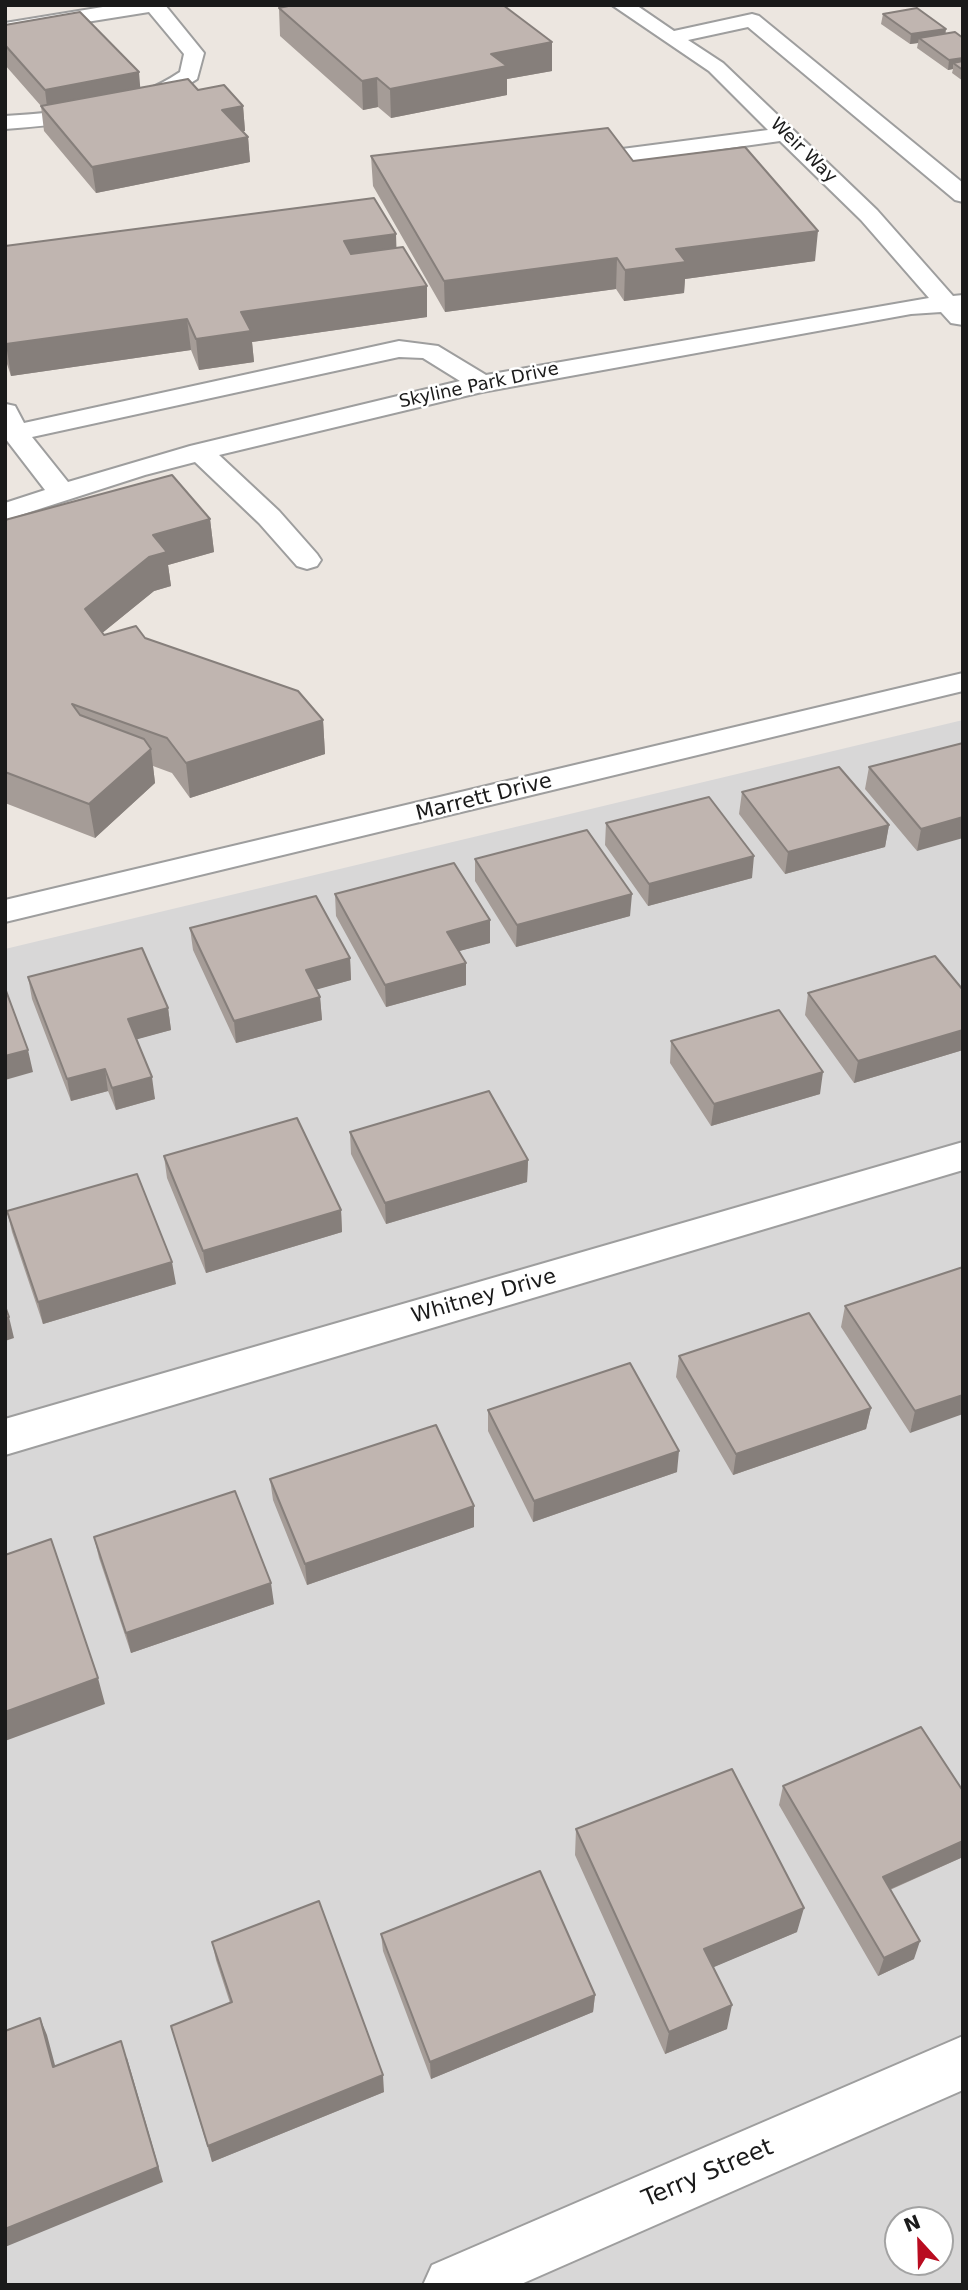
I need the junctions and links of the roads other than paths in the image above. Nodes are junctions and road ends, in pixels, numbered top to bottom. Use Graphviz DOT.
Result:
graph roads {
  1 [pos="153,5"];
  2 [pos="622,5"];
  3 [pos="5,29"];
  4 [pos="673,37"];
  5 [pos="5,123"];
  6 [pos="785,134"];
  7 [pos="622,156"];
  8 [pos="963,194"];
  9 [pos="958,309"];
  10 [pos="482,384"];
  11 [pos="10,421"];
  12 [pos="200,452"];
  13 [pos="62,493"];
  14 [pos="5,512"];
  15 [pos="307,560"];
  16 [pos="963,682"];
  17 [pos="5,911"];
  18 [pos="963,1156"];
  19 [pos="5,1437"];
  20 [pos="963,2063"];
  21 [pos="452,2285"];
  1 -- 3 [label="street"];
  1 -- 5 [label="street"];
  2 -- 4 [label="street, Weir Way"];
  4 -- 6 [label="street, Weir Way"];
  4 -- 8 [label="street"];
  6 -- 7 [label="street"];
  6 -- 9 [label="street, Weir Way"];
  9 -- 10 [label="street, Skyline Park Drive"];
  10 -- 11 [label="street"];
  10 -- 12 [label="street, Skyline Park Drive"];
  11 -- 13 [label="street"];
  12 -- 13 [label="street, Skyline Park Drive"];
  12 -- 15 [label="street"];
  13 -- 14 [label="street, Skyline Park Drive"];
  16 -- 17 [label="street, Marrett Drive"];
  18 -- 19 [label="street, Whitney Drive"];
  20 -- 21 [label="street, Terry Street"];
}
